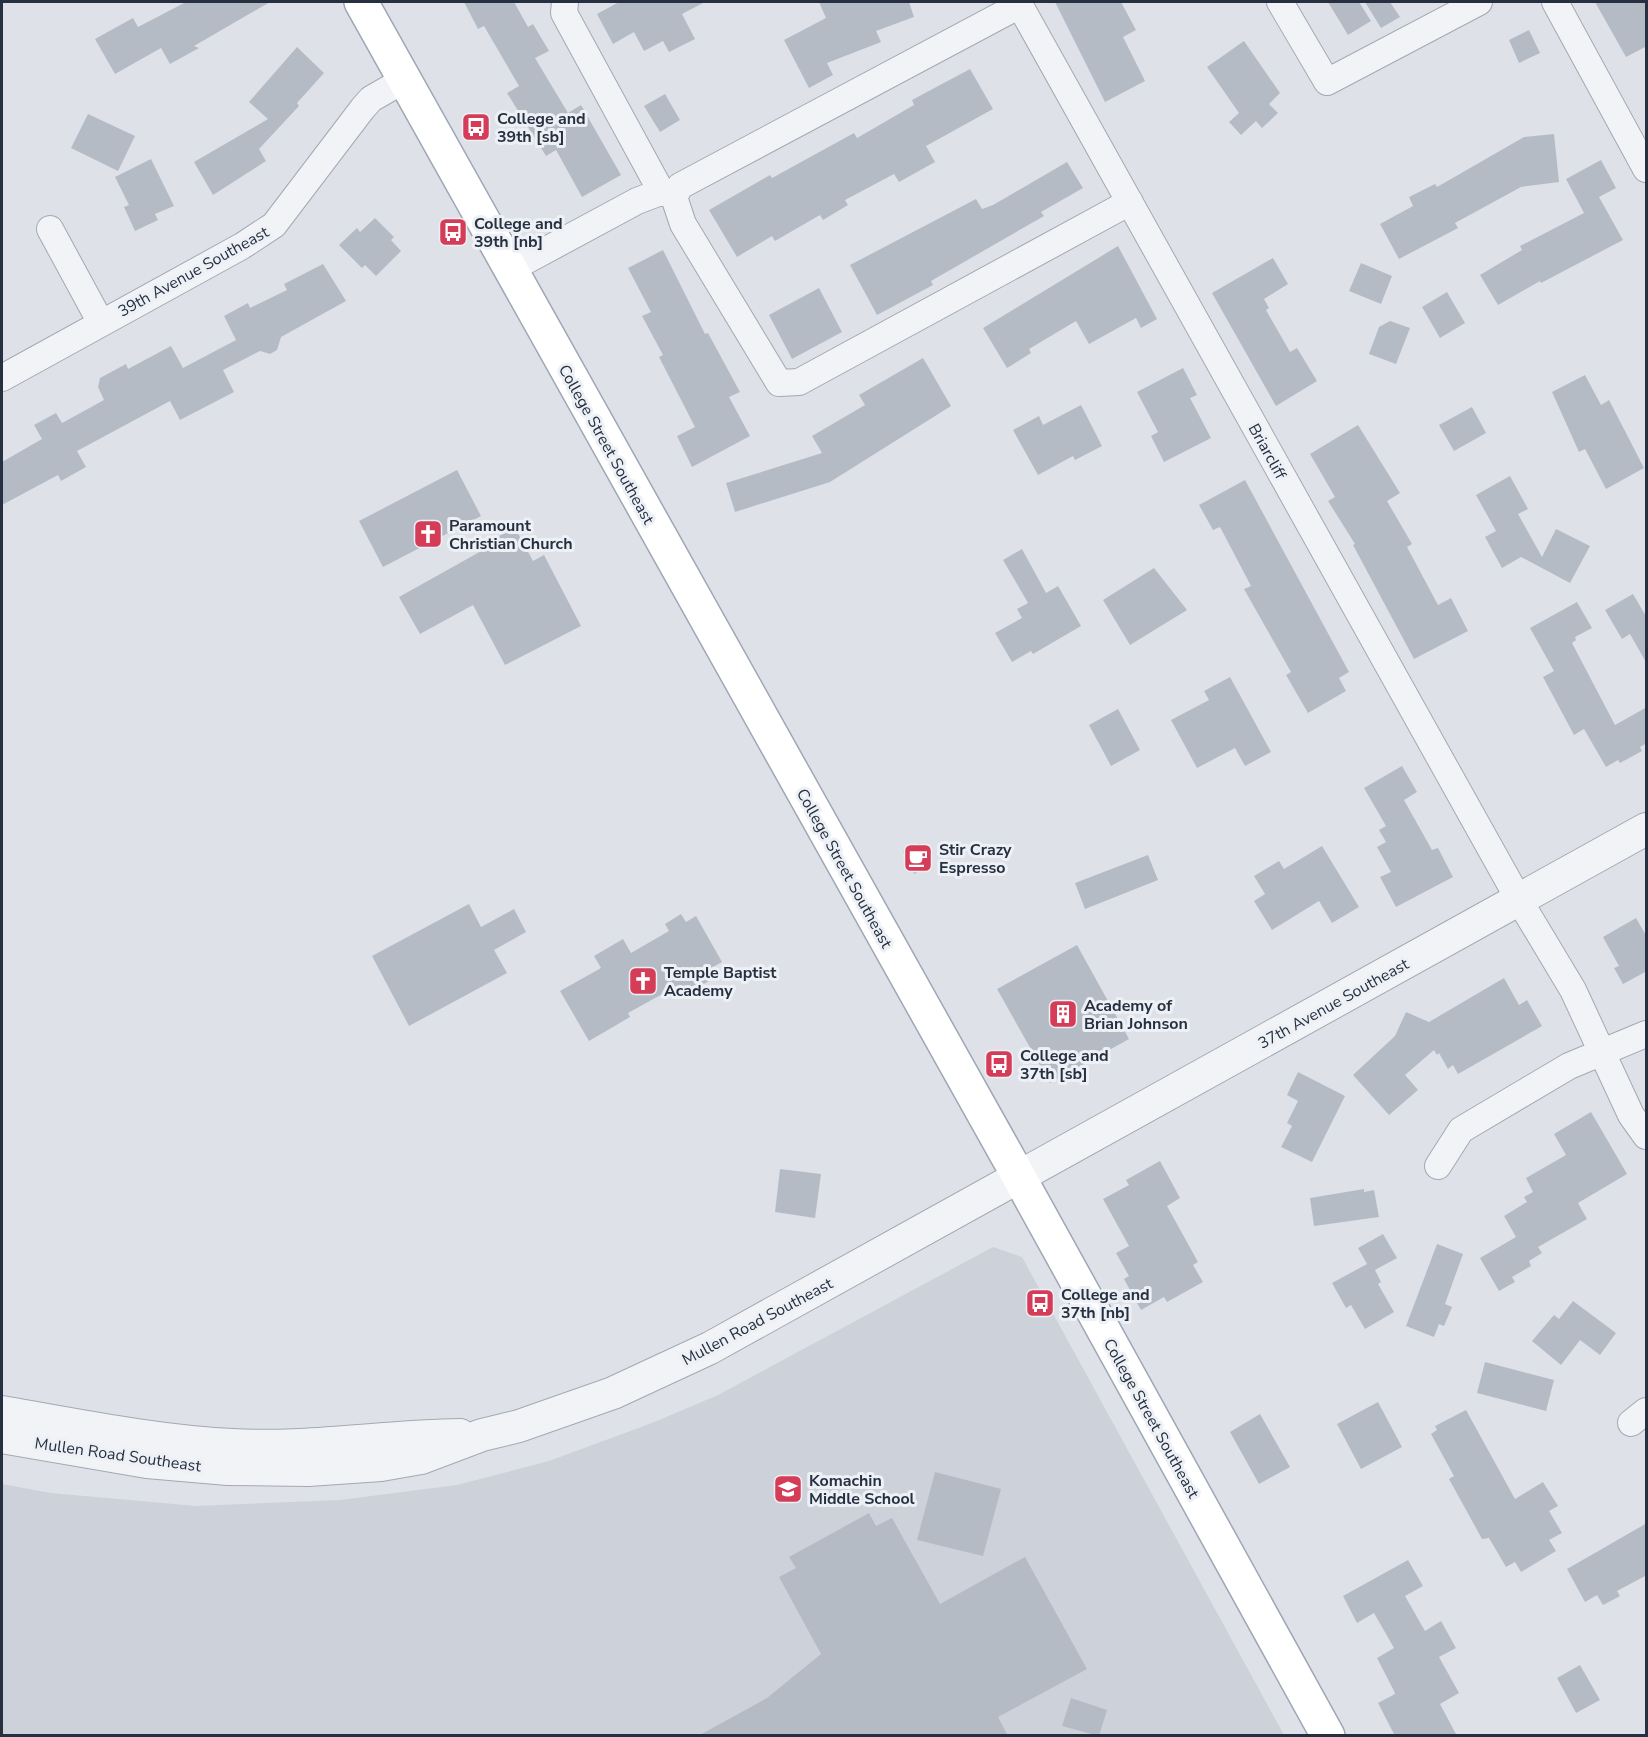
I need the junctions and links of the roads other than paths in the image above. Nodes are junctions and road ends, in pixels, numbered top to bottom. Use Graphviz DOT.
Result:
graph roads {
  1 [pos="361,2"];
  2 [pos="565,2"];
  3 [pos="1280,2"];
  4 [pos="1479,2"];
  5 [pos="1555,2"];
  6 [pos="1019,3"];
  7 [pos="404,80"];
  8 [pos="1647,169"];
  9 [pos="670,193"];
  10 [pos="1130,202"];
  11 [pos="50,229"];
  12 [pos="509,270"];
  13 [pos="101,323"];
  14 [pos="2,378"];
  15 [pos="1647,829"];
  16 [pos="1519,900"];
  17 [pos="1647,1034"];
  18 [pos="1600,1053"];
  19 [pos="1647,1136"];
  20 [pos="1438,1166"];
  21 [pos="1019,1177"];
  22 [pos="2,1412"];
  23 [pos="482,1435"];
  24 [pos="2,1437"];
  25 [pos="1328,1736"];
  1 -- 7 [label="main road, College Street Southeast"];
  2 -- 9 [label="street"];
  3 -- 4 [label="street"];
  5 -- 8 [label="street"];
  6 -- 9 [label="street"];
  6 -- 10 [label="street, Briarcliff"];
  7 -- 12 [label="main road, College Street Southeast"];
  7 -- 13 [label="street, 39th Avenue Southeast"];
  9 -- 10 [label="street"];
  9 -- 12 [label="street"];
  10 -- 16 [label="street, Briarcliff"];
  11 -- 13 [label="street"];
  12 -- 21 [label="main road, College Street Southeast"];
  13 -- 14 [label="street, 39th Avenue Southeast"];
  15 -- 16 [label="street, 37th Avenue Southeast"];
  16 -- 18 [label="street, Briarcliff"];
  16 -- 21 [label="street, 37th Avenue Southeast"];
  17 -- 18 [label="street"];
  18 -- 19 [label="street, Briarcliff"];
  18 -- 20 [label="street"];
  21 -- 23 [label="street, Mullen Road Southeast"];
  21 -- 25 [label="main road, College Street Southeast"];
  22 -- 23 [label="street, Mullen Road Southeast"];
  23 -- 24 [label="street, Mullen Road Southeast"];
}
